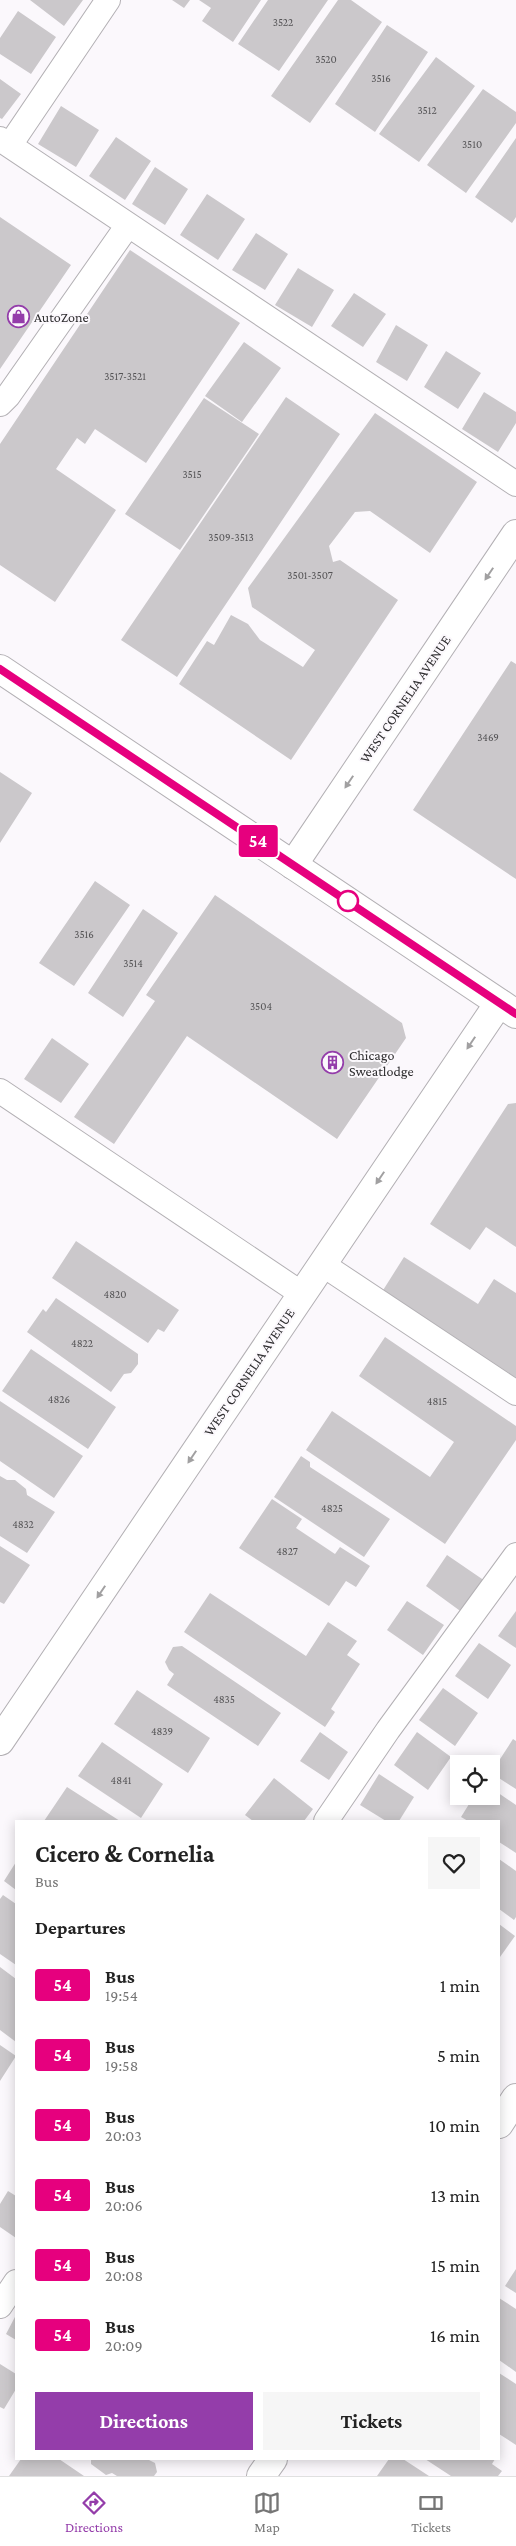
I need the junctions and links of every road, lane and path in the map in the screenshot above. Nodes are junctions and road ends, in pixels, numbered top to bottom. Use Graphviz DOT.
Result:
graph roads {
  1 [pos="108,0"];
  2 [pos="5,142"];
  3 [pos="128,225"];
  4 [pos="0,404"];
  5 [pos="516,484"];
  6 [pos="516,534"];
  7 [pos="0,669"];
  8 [pos="293,865"];
  9 [pos="507,1008"];
  10 [pos="0,1091"];
  11 [pos="322,1264"];
  12 [pos="302,1294"];
  13 [pos="516,1393"];
  14 [pos="516,1555"];
  15 [pos="0,1741"];
  16 [pos="327,1820"];
  17 [pos="516,2098"];
  18 [pos="500,2122"];
  19 [pos="15,2284"];
  20 [pos="0,2306"];
  21 [pos="272,2460"];
  22 [pos="261,2476"];
  1 -- 2 [label="lane"];
  2 -- 3 [label="lane"];
  3 -- 4 [label="lane"];
  3 -- 5 [label="lane"];
  6 -- 8 [label="street, WEST CORNELIA AVENUE, one-way"];
  7 -- 8 [label="street"];
  8 -- 9 [label="street"];
  9 -- 11 [label="street, WEST CORNELIA AVENUE, one-way"];
  10 -- 12 [label="lane"];
  11 -- 12 [label="street, WEST CORNELIA AVENUE"];
  11 -- 13 [label="lane"];
  12 -- 15 [label="street, WEST CORNELIA AVENUE, one-way"];
  14 -- 16 [label="lane"];
  17 -- 18 [label="street"];
  19 -- 20 [label="lane"];
  21 -- 22 [label="street"];
}
